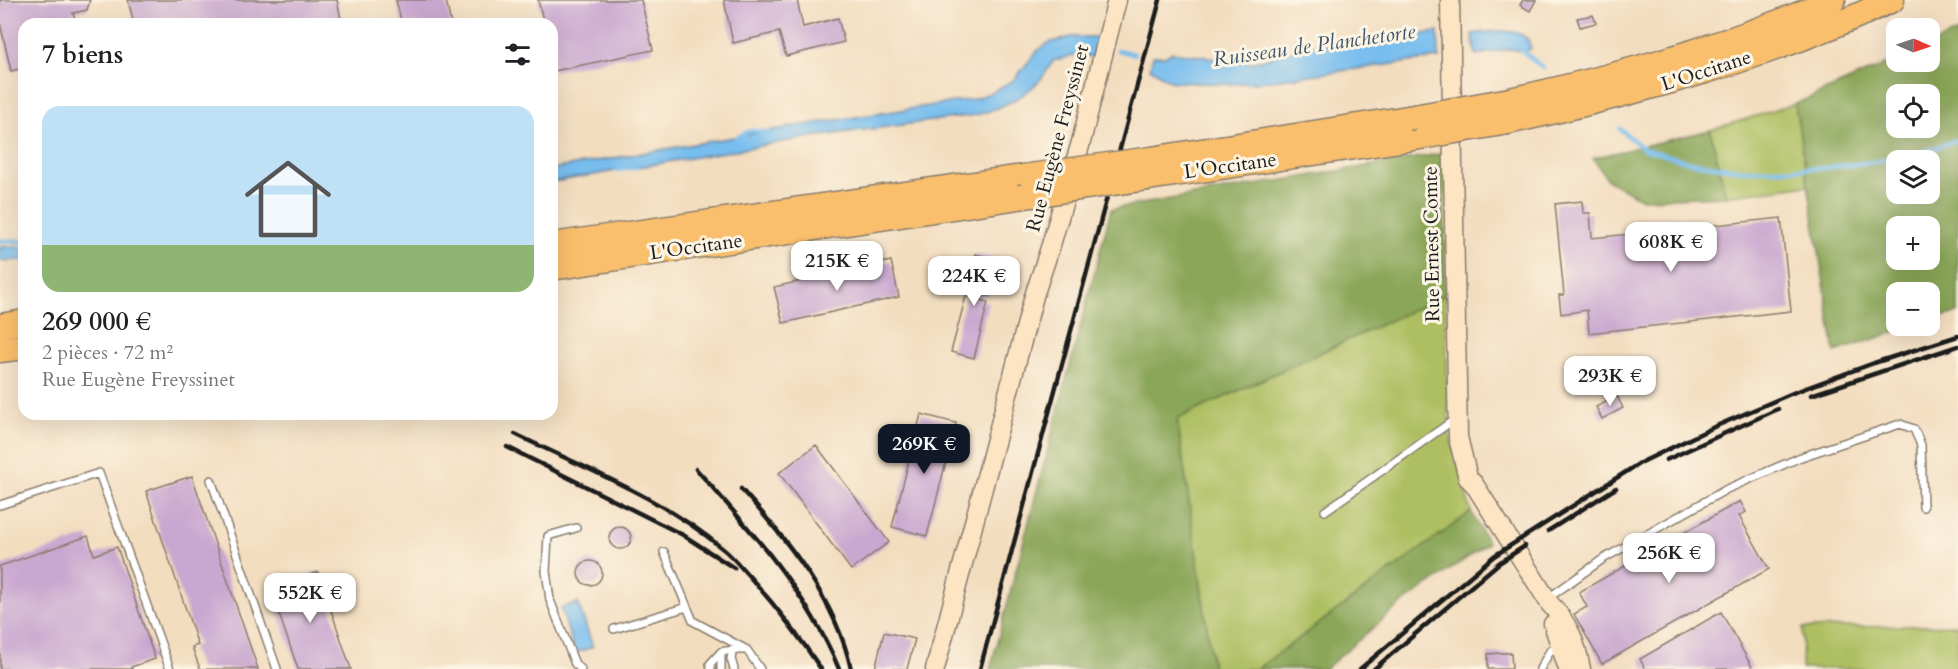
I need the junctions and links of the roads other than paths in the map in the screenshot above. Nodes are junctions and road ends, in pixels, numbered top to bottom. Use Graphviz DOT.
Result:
graph roads {
  1 [pos="1117,0"];
  2 [pos="1450,0"];
  3 [pos="1460,0"];
  4 [pos="1833,0"];
  5 [pos="1892,0"];
  6 [pos="1509,111"];
  7 [pos="1149,168"];
  8 [pos="1025,187"];
  9 [pos="558,244"];
  10 [pos="558,267"];
  11 [pos="18,311"];
  12 [pos="0,312"];
  13 [pos="18,323"];
  14 [pos="0,326"];
  15 [pos="18,348"];
  16 [pos="0,350"];
  17 [pos="1457,417"];
  18 [pos="211,480"];
  19 [pos="1474,484"];
  20 [pos="0,504"];
  21 [pos="1923,507"];
  22 [pos="1325,511"];
  23 [pos="576,528"];
  24 [pos="664,552"];
  25 [pos="1549,602"];
  26 [pos="687,607"];
  27 [pos="614,629"];
  28 [pos="1565,637"];
  29 [pos="733,650"];
  30 [pos="747,650"];
  31 [pos="721,652"];
  32 [pos="710,667"];
  33 [pos="170,669"];
  34 [pos="277,669"];
  35 [pos="582,669"];
  36 [pos="722,669"];
  37 [pos="734,669"];
  38 [pos="760,669"];
  39 [pos="935,669"];
  40 [pos="1540,669"];
  41 [pos="1568,669"];
  42 [pos="1581,669"];
  1 -- 39 [label="street, Rue Eugène Freyssinet"];
  2 -- 17 [label="street, Rue Ernest Comte"];
  3 -- 19 [label="street, Rue Ernest Comte"];
  4 -- 6 [label="highway, L'Occitane"];
  5 -- 6 [label="highway, L'Occitane"];
  6 -- 7 [label="highway, L'Occitane, bridge"];
  6 -- 7 [label="highway, L'Occitane, bridge"];
  7 -- 8 [label="highway, L'Occitane, bridge"];
  8 -- 9 [label="highway, L'Occitane"];
  8 -- 10 [label="highway, L'Occitane"];
  11 -- 12 [label="highway"];
  13 -- 14 [label="highway"];
  15 -- 16 [label="highway"];
  17 -- 19 [label="street, Rue Ernest Comte"];
  17 -- 22 [label="lane"];
  18 -- 34 [label="lane"];
  19 -- 25 [label="street, Rue Ernest Comte"];
  20 -- 33 [label="lane"];
  21 -- 25 [label="lane"];
  23 -- 35 [label="lane"];
  24 -- 26 [label="lane"];
  25 -- 28 [label="street, Rue Ernest Comte"];
  26 -- 27 [label="lane"];
  26 -- 30 [label="lane"];
  28 -- 40 [label="lane"];
  28 -- 41 [label="street"];
  28 -- 42 [label="street"];
  29 -- 30 [label="lane"];
  29 -- 31 [label="lane"];
  29 -- 37 [label="lane"];
  30 -- 38 [label="lane"];
  31 -- 32 [label="lane"];
  31 -- 36 [label="lane"];
}
